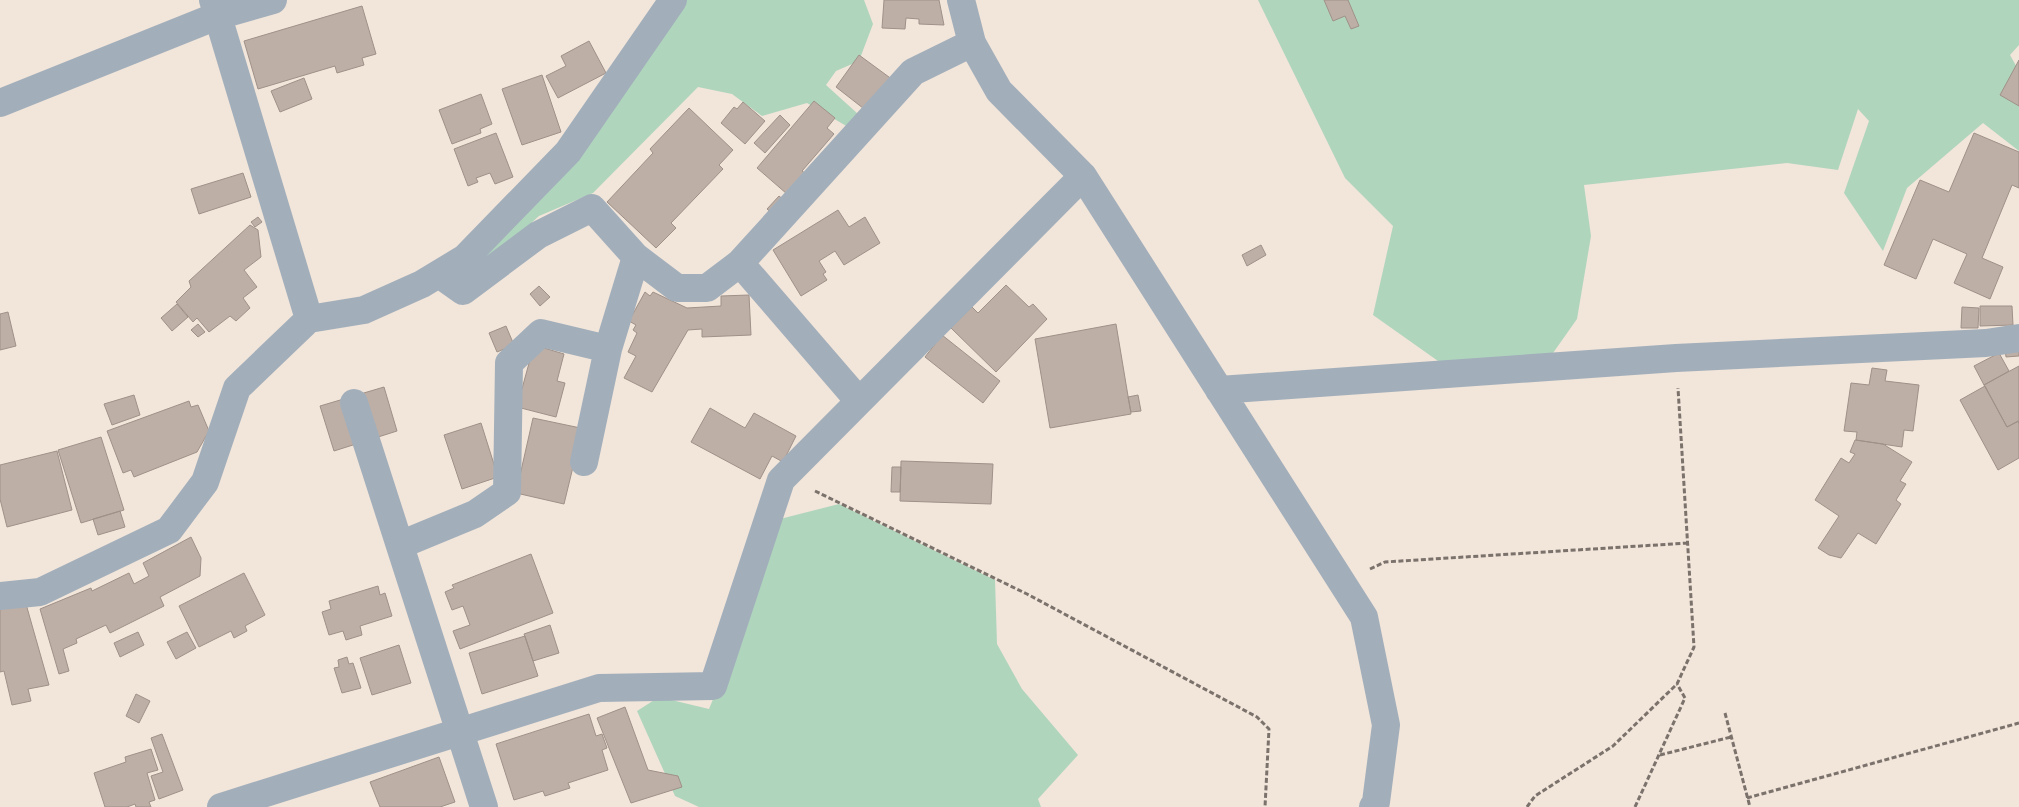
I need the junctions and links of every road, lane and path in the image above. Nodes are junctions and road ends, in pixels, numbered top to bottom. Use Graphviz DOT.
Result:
graph roads {
  1 [pos="273,0"];
  2 [pos="674,0"];
  3 [pos="961,0"];
  4 [pos="215,8"];
  5 [pos="972,43"];
  6 [pos="0,103"];
  7 [pos="1083,176"];
  8 [pos="636,257"];
  9 [pos="740,263"];
  10 [pos="439,274"];
  11 [pos="310,319"];
  12 [pos="2019,338"];
  13 [pos="608,349"];
  14 [pos="1676,358"];
  15 [pos="1219,390"];
  16 [pos="859,401"];
  17 [pos="354,403"];
  18 [pos="584,462"];
  19 [pos="781,480"];
  20 [pos="1688,543"];
  21 [pos="400,545"];
  22 [pos="1341,581"];
  23 [pos="0,596"];
  24 [pos="1677,684"];
  25 [pos="1725,713"];
  26 [pos="2019,723"];
  27 [pos="460,731"];
  28 [pos="1732,737"];
  29 [pos="1659,755"];
  30 [pos="1747,798"];
  31 [pos="221,807"];
  32 [pos="484,807"];
  33 [pos="1265,807"];
  34 [pos="1373,807"];
  35 [pos="1527,807"];
  36 [pos="1635,807"];
  37 [pos="1750,807"];
  1 -- 4 [label="street"];
  2 -- 10 [label="street"];
  3 -- 5 [label="street"];
  4 -- 6 [label="street"];
  4 -- 11 [label="street"];
  5 -- 7 [label="street"];
  5 -- 9 [label="street"];
  7 -- 15 [label="street"];
  7 -- 16 [label="street"];
  8 -- 9 [label="street"];
  8 -- 10 [label="street"];
  8 -- 13 [label="street"];
  9 -- 16 [label="street"];
  10 -- 11 [label="street"];
  11 -- 23 [label="street"];
  12 -- 14 [label="street"];
  13 -- 18 [label="street"];
  13 -- 21 [label="street"];
  14 -- 15 [label="street"];
  14 -- 20 [label="path"];
  15 -- 22 [label="street"];
  16 -- 19 [label="street"];
  17 -- 21 [label="street"];
  19 -- 27 [label="street"];
  19 -- 33 [label="path"];
  20 -- 22 [label="path"];
  20 -- 24 [label="path"];
  21 -- 27 [label="street"];
  22 -- 34 [label="street"];
  24 -- 29 [label="path"];
  24 -- 35 [label="path"];
  25 -- 28 [label="path"];
  26 -- 30 [label="path"];
  27 -- 31 [label="street"];
  27 -- 32 [label="street"];
  28 -- 29 [label="path"];
  28 -- 30 [label="path"];
  29 -- 36 [label="path"];
  30 -- 37 [label="path"];
}
